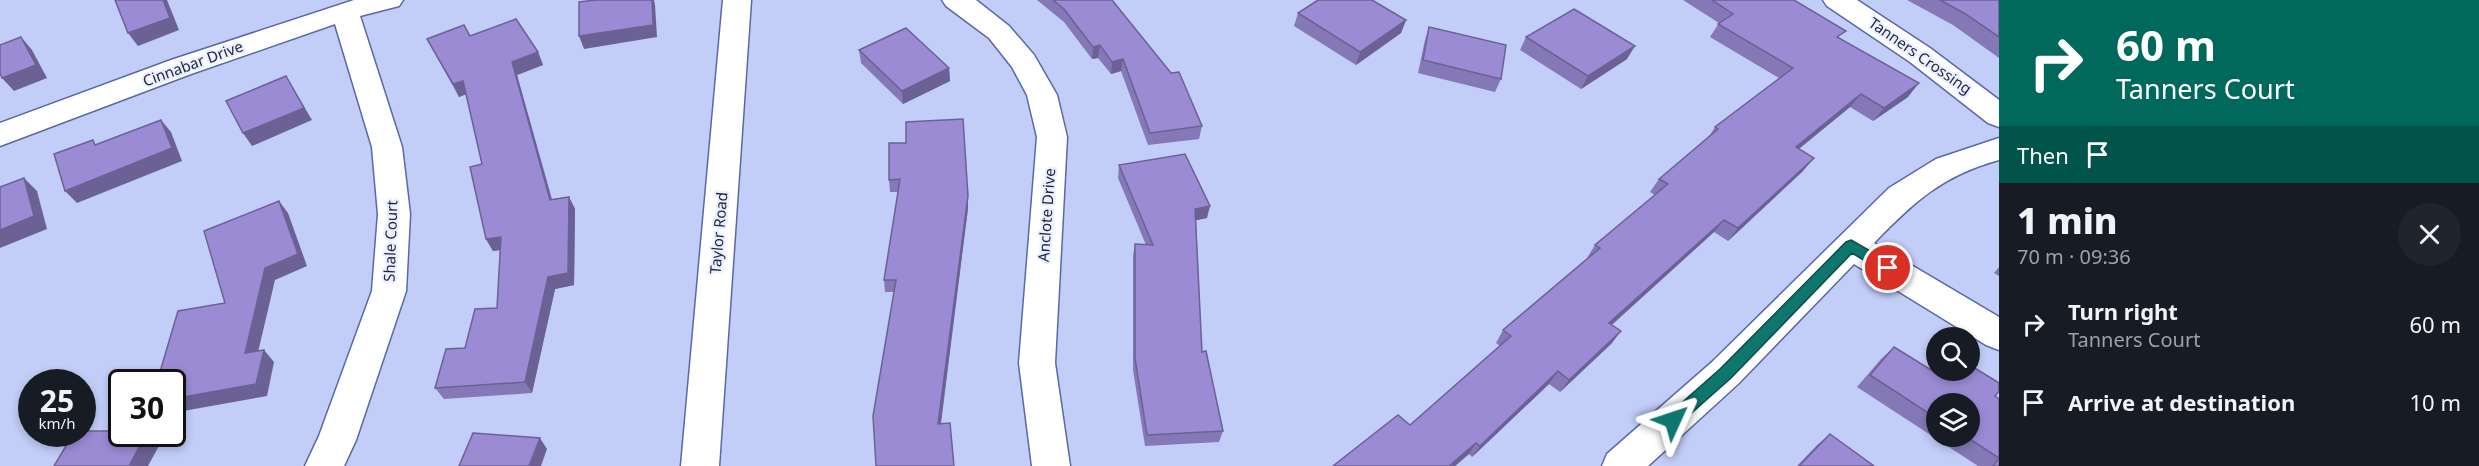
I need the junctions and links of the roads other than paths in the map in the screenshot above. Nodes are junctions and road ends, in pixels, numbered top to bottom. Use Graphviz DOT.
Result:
graph roads {
  1 [pos="389,0"];
  2 [pos="737,0"];
  3 [pos="956,0"];
  4 [pos="1838,0"];
  5 [pos="345,11"];
  6 [pos="1999,116"];
  7 [pos="0,135"];
  8 [pos="1999,149"];
  9 [pos="1851,246"];
  10 [pos="1999,335"];
  11 [pos="324,466"];
  12 [pos="700,466"];
  13 [pos="1051,466"];
  14 [pos="1621,466"];
  1 -- 5 [label="street, Cinnabar Drive"];
  2 -- 12 [label="street, Taylor Road"];
  3 -- 13 [label="street, Anclote Drive"];
  4 -- 6 [label="street, Tanners Crossing"];
  5 -- 7 [label="street, Cinnabar Drive"];
  5 -- 11 [label="street, Shale Court"];
  8 -- 9 [label="street"];
  9 -- 10 [label="street"];
  9 -- 14 [label="street"];
}
